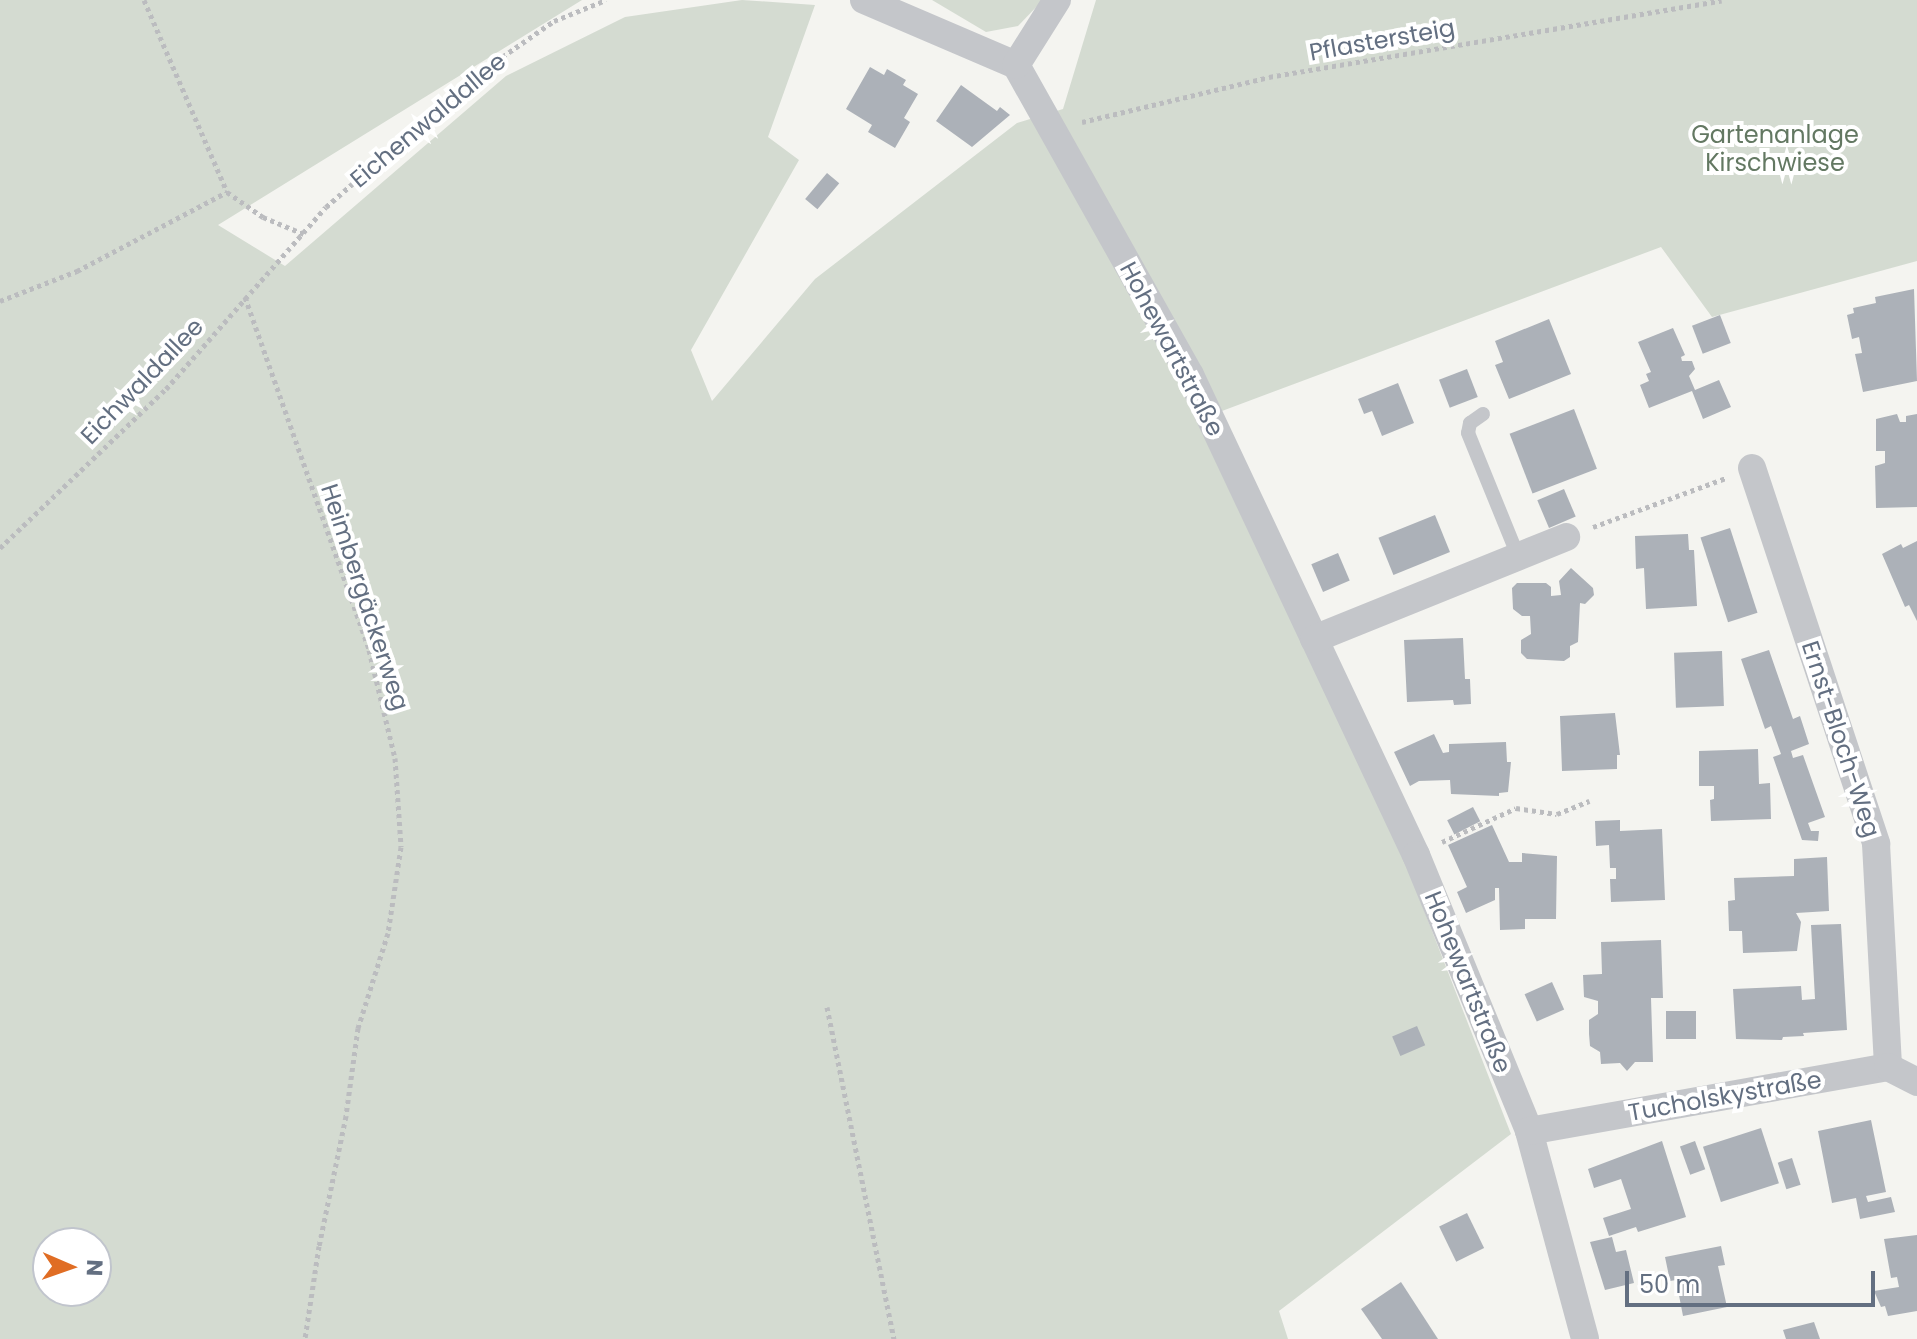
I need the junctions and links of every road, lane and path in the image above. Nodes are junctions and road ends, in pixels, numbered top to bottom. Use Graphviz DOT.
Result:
graph roads {
  1 [pos="144,0"];
  2 [pos="606,0"];
  3 [pos="864,0"];
  4 [pos="1057,0"];
  5 [pos="1722,0"];
  6 [pos="1016,65"];
  7 [pos="1051,130"];
  8 [pos="227,192"];
  9 [pos="304,234"];
  10 [pos="245,297"];
  11 [pos="0,301"];
  12 [pos="1483,414"];
  13 [pos="1752,468"];
  14 [pos="1566,537"];
  15 [pos="0,548"];
  16 [pos="1518,556"];
  17 [pos="1314,639"];
  18 [pos="1590,801"];
  19 [pos="1416,855"];
  20 [pos="827,1007"];
  21 [pos="1888,1067"];
  22 [pos="1917,1082"];
  23 [pos="1529,1131"];
  24 [pos="305,1339"];
  25 [pos="894,1339"];
  26 [pos="1585,1339"];
  1 -- 8 [label="path"];
  2 -- 9 [label="path, Eichenwaldallee"];
  3 -- 6 [label="street"];
  4 -- 6 [label="street"];
  5 -- 7 [label="path, Pflastersteig"];
  6 -- 7 [label="street, Hohewartstraße"];
  7 -- 17 [label="street, Hohewartstraße"];
  8 -- 9 [label="path"];
  8 -- 11 [label="path"];
  9 -- 10 [label="path, Eichwaldallee"];
  10 -- 15 [label="path, Eichwaldallee"];
  10 -- 24 [label="path, Heimbergäckerweg"];
  12 -- 16 [label="lane"];
  13 -- 14 [label="path"];
  13 -- 21 [label="street, Ernst-Bloch-Weg"];
  14 -- 16 [label="street"];
  16 -- 17 [label="street"];
  17 -- 19 [label="street, Hohewartstraße"];
  18 -- 19 [label="path"];
  19 -- 23 [label="street, Hohewartstraße"];
  20 -- 25 [label="path"];
  21 -- 22 [label="street"];
  21 -- 23 [label="street, Tucholskystraße"];
  23 -- 26 [label="street, Hohewartstraße"];
}
